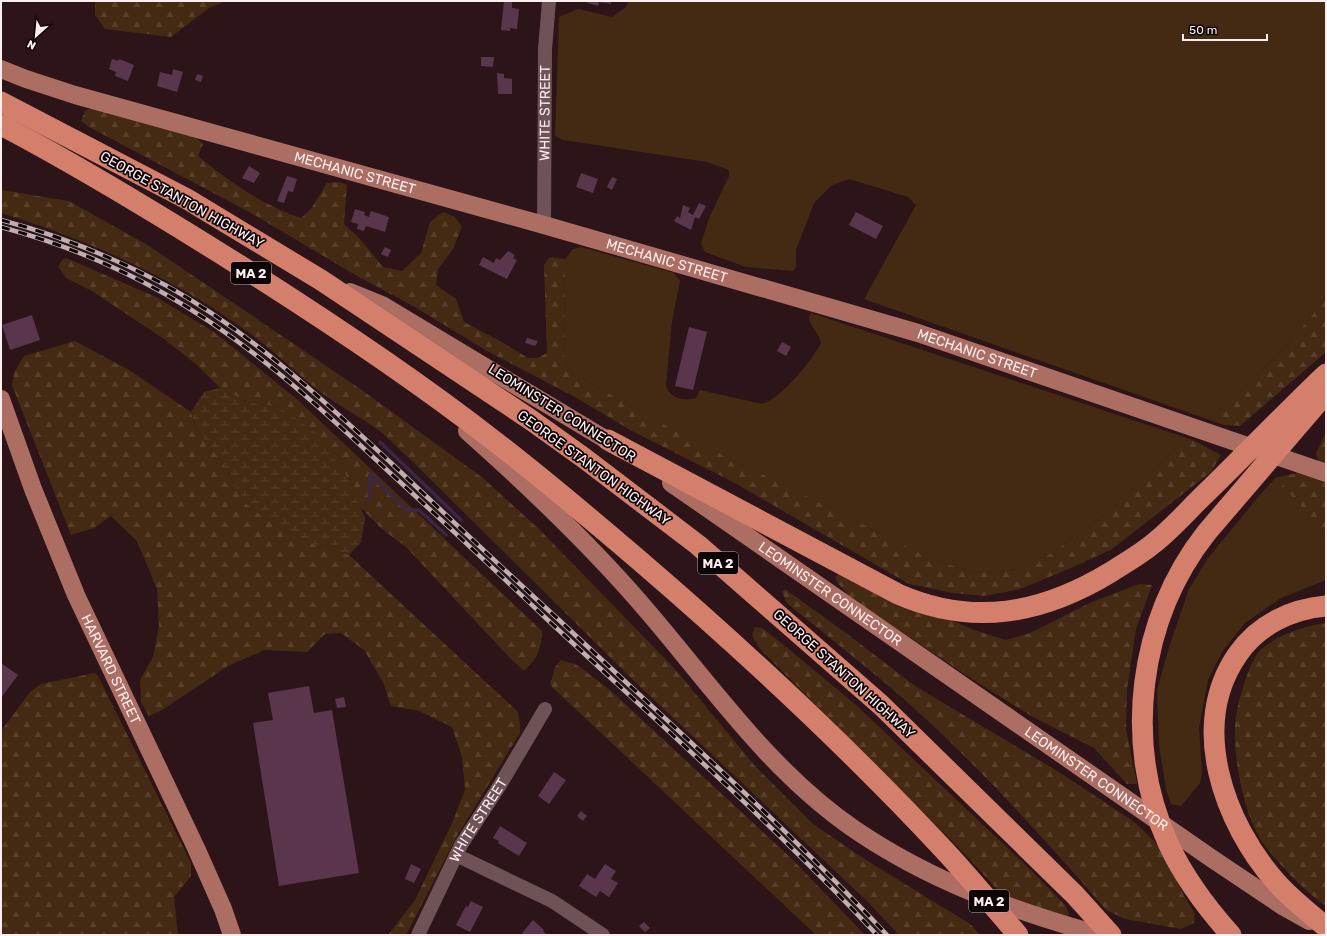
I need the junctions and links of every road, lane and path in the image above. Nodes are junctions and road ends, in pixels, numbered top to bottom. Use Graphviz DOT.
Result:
graph roads {
  1 [pos="549,1"];
  2 [pos="1,69"];
  3 [pos="1,102"];
  4 [pos="1,126"];
  5 [pos="1,137"];
  6 [pos="93,176"];
  7 [pos="544,225"];
  8 [pos="321,280"];
  9 [pos="1326,374"];
  10 [pos="405,376"];
  11 [pos="1326,393"];
  12 [pos="1,399"];
  13 [pos="5,432"];
  14 [pos="608,440"];
  15 [pos="1326,473"];
  16 [pos="1326,606"];
  17 [pos="545,709"];
  18 [pos="456,855"];
  19 [pos="1326,927"];
  20 [pos="1326,930"];
  21 [pos="232,935"];
  22 [pos="418,935"];
  23 [pos="603,935"];
  24 [pos="1018,935"];
  25 [pos="1100,935"];
  26 [pos="1111,935"];
  27 [pos="1231,935"];
  1 -- 7 [label="street, WHITE STREET"];
  2 -- 7 [label="main road, MECHANIC STREET"];
  3 -- 8 [label="highway, GEORGE STANTON HIGHWAY / MA 2"];
  4 -- 6 [label="highway, GEORGE STANTON HIGHWAY / MA 2"];
  5 -- 6 [label="highway"];
  6 -- 10 [label="highway, GEORGE STANTON HIGHWAY / MA 2"];
  7 -- 15 [label="main road, MECHANIC STREET"];
  8 -- 14 [label="main road, LEOMINSTER CONNECTOR"];
  8 -- 26 [label="highway, GEORGE STANTON HIGHWAY / MA 2"];
  9 -- 14 [label="highway"];
  10 -- 24 [label="highway, GEORGE STANTON HIGHWAY / MA 2"];
  10 -- 25 [label="main road"];
  11 -- 27 [label="highway"];
  12 -- 13 [label="main road, HARVARD STREET"];
  13 -- 21 [label="main road, HARVARD STREET"];
  14 -- 20 [label="main road, LEOMINSTER CONNECTOR"];
  16 -- 19 [label="highway"];
  17 -- 18 [label="street, WHITE STREET"];
  18 -- 22 [label="street, WHITE STREET"];
  18 -- 23 [label="street"];
}
